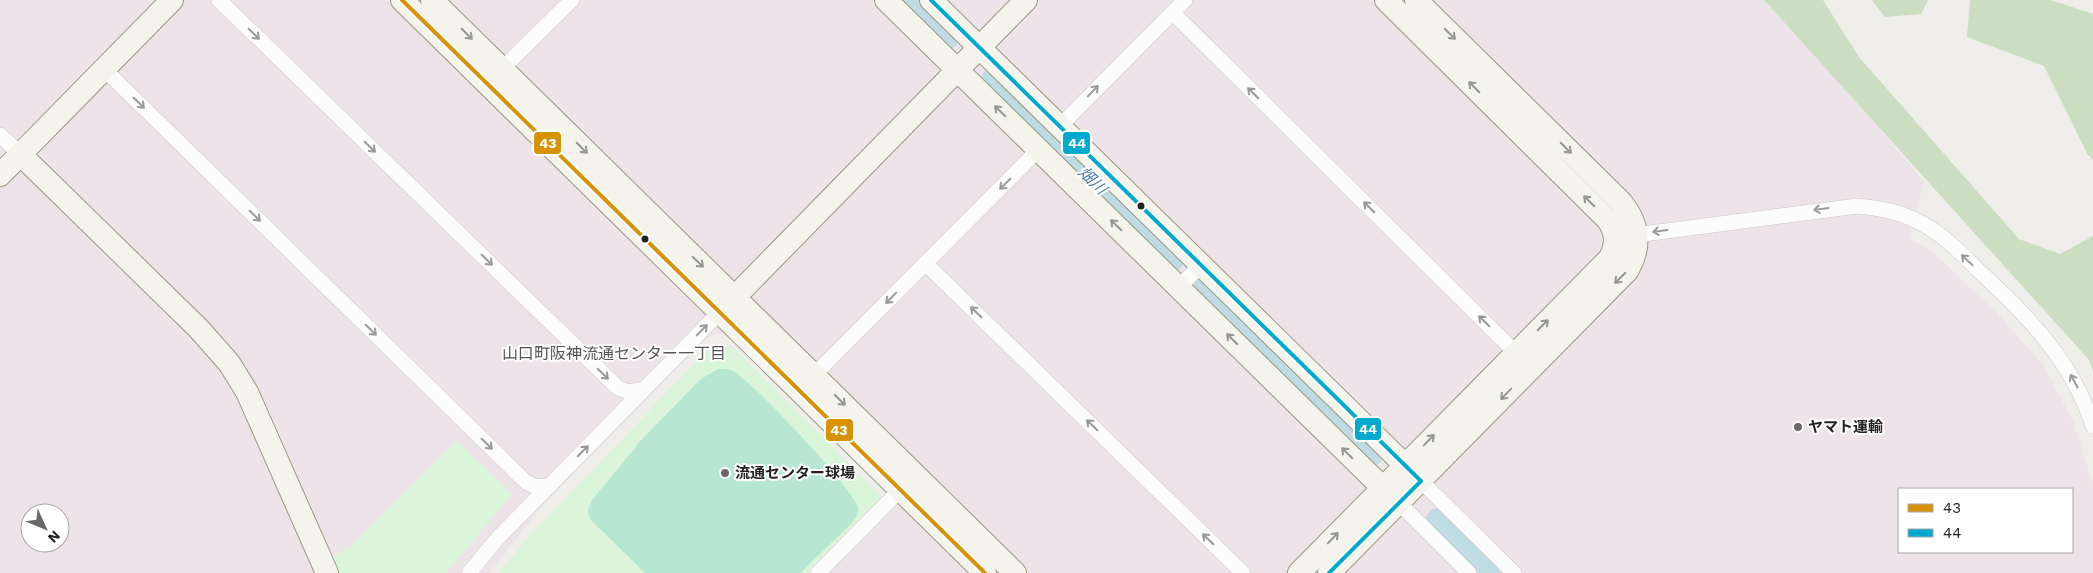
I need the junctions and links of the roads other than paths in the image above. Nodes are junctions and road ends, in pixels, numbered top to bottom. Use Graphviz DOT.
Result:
graph roads {
  1 [pos="172,0"];
  2 [pos="219,0"];
  3 [pos="402,0"];
  4 [pos="432,0"];
  5 [pos="572,0"];
  6 [pos="886,0"];
  7 [pos="931,0"];
  8 [pos="1026,0"];
  9 [pos="1186,0"];
  10 [pos="1386,0"];
  11 [pos="1416,0"];
  12 [pos="1173,13"];
  13 [pos="980,48"];
  14 [pos="104,69"];
  15 [pos="958,71"];
  16 [pos="495,77"];
  17 [pos="1060,126"];
  18 [pos="0,135"];
  19 [pos="1039,149"];
  20 [pos="20,154"];
  21 [pos="0,175"];
  22 [pos="1627,236"];
  23 [pos="925,263"];
  24 [pos="1201,264"];
  25 [pos="1179,287"];
  26 [pos="726,305"];
  27 [pos="1515,352"];
  28 [pos="1531,368"];
  29 [pos="807,382"];
  30 [pos="643,389"];
  31 [pos="2093,426"];
  32 [pos="1404,465"];
  33 [pos="1420,481"];
  34 [pos="548,486"];
  35 [pos="1382,487"];
  36 [pos="900,490"];
  37 [pos="1398,503"];
  38 [pos="327,573"];
  39 [pos="469,573"];
  40 [pos="818,573"];
  41 [pos="985,573"];
  42 [pos="1015,573"];
  43 [pos="1243,573"];
  44 [pos="1299,573"];
  45 [pos="1329,573"];
  46 [pos="1469,573"];
  47 [pos="1514,573"];
  1 -- 14 [label="street"];
  2 -- 30 [label="street, one-way"];
  3 -- 16 [label="street"];
  4 -- 16 [label="street, one-way"];
  5 -- 16 [label="street"];
  6 -- 15 [label="street"];
  7 -- 13 [label="street"];
  8 -- 13 [label="street"];
  9 -- 12 [label="street"];
  22 -- 10 [label="street, one-way"];
  11 -- 22 [label="street, one-way"];
  17 -- 12 [label="street, one-way"];
  27 -- 12 [label="street, one-way"];
  13 -- 15 [label="street"];
  13 -- 17 [label="street"];
  14 -- 20 [label="street"];
  14 -- 34 [label="street, one-way"];
  19 -- 15 [label="street, one-way"];
  15 -- 26 [label="street"];
  16 -- 26 [label="street"];
  17 -- 24 [label="street"];
  18 -- 20 [label="street"];
  19 -- 23 [label="street, one-way"];
  25 -- 19 [label="street, one-way"];
  20 -- 21 [label="street"];
  20 -- 38 [label="street"];
  27 -- 22 [label="street, one-way"];
  22 -- 28 [label="street, one-way"];
  31 -- 22 [label="street, one-way"];
  23 -- 29 [label="street, one-way"];
  43 -- 23 [label="street, one-way"];
  24 -- 25 [label="street"];
  24 -- 32 [label="street"];
  35 -- 25 [label="street, one-way"];
  26 -- 29 [label="street"];
  30 -- 26 [label="street, one-way"];
  27 -- 28 [label="street"];
  32 -- 27 [label="street, one-way"];
  28 -- 33 [label="street, one-way"];
  29 -- 36 [label="street"];
  29 -- 42 [label="street, one-way"];
  34 -- 30 [label="street, one-way"];
  32 -- 33 [label="street"];
  32 -- 35 [label="street"];
  33 -- 37 [label="street"];
  33 -- 47 [label="street"];
  34 -- 39 [label="street"];
  35 -- 37 [label="street"];
  44 -- 35 [label="street, one-way"];
  36 -- 40 [label="street"];
  36 -- 41 [label="street"];
  37 -- 45 [label="street"];
  37 -- 46 [label="street"];
}
